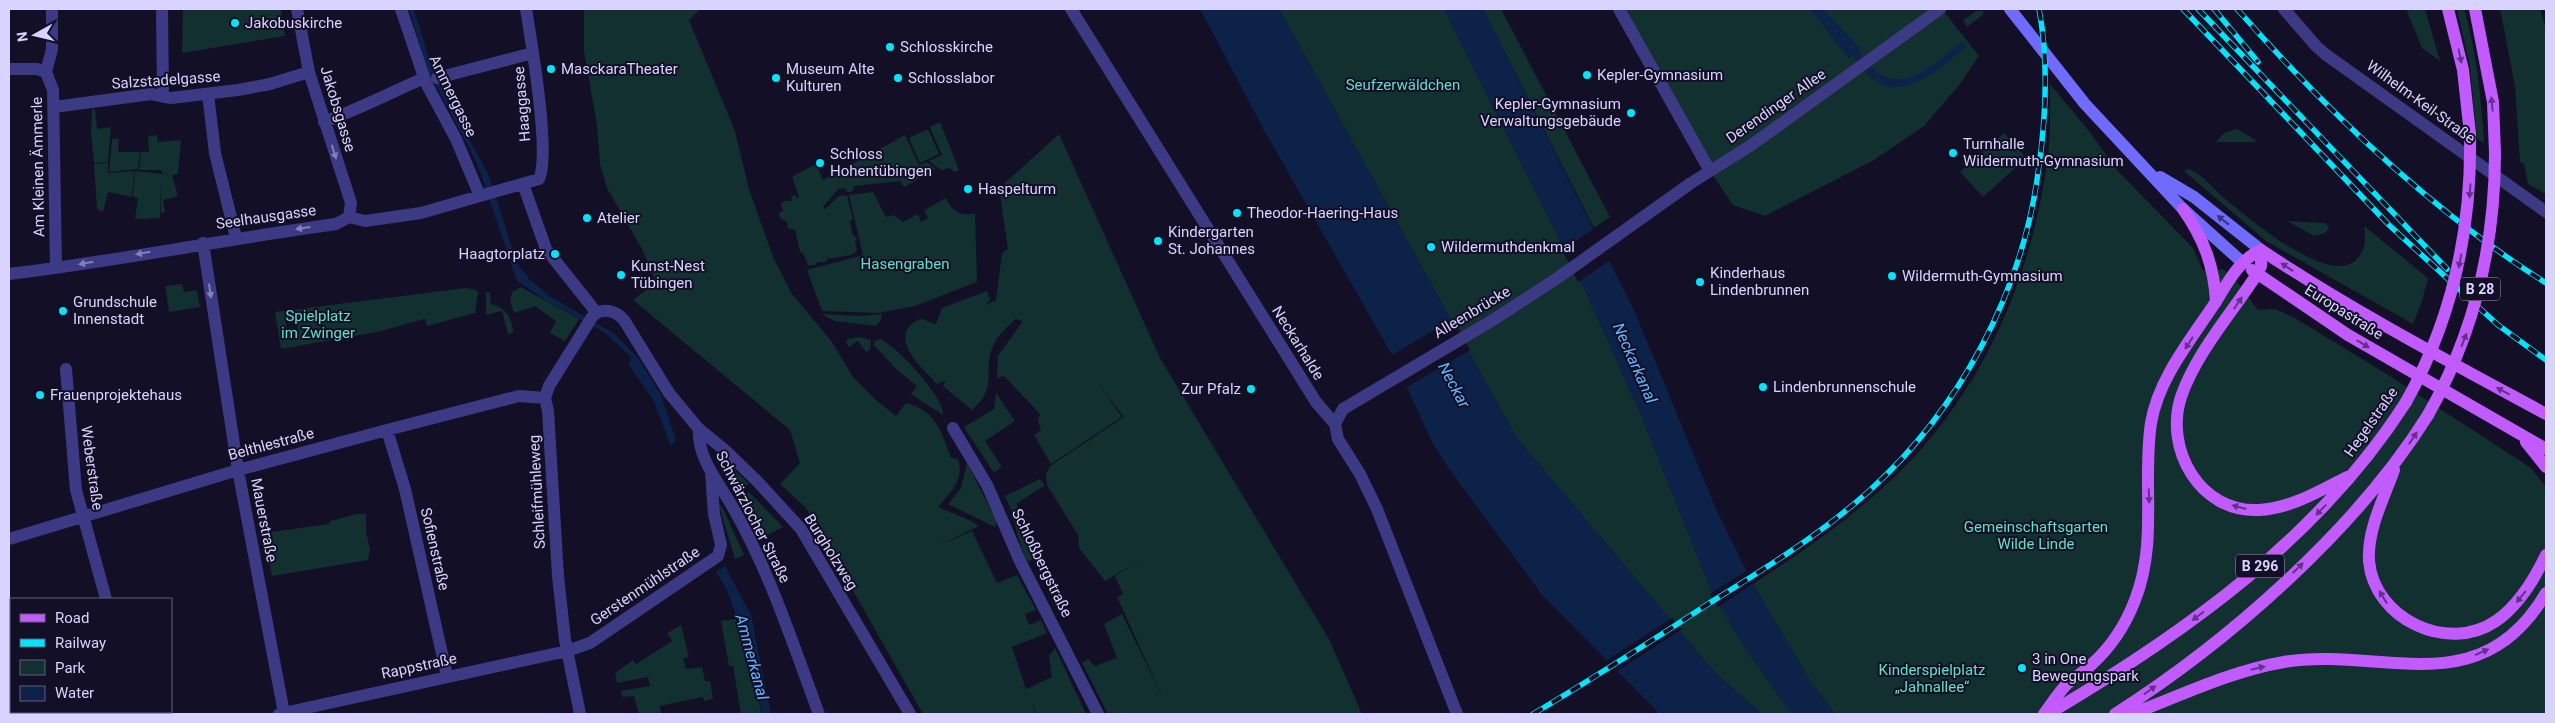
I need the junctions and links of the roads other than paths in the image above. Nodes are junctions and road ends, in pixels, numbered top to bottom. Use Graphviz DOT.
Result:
graph roads {
  1 [pos="52,9"];
  2 [pos="162,9"];
  3 [pos="297,9"];
  4 [pos="401,9"];
  5 [pos="526,9"];
  6 [pos="1071,9"];
  7 [pos="1619,9"];
  8 [pos="1940,9"];
  9 [pos="2010,9"];
  10 [pos="2284,9"];
  11 [pos="2448,9"];
  12 [pos="2475,9"];
  13 [pos="534,53"];
  14 [pos="9,69"];
  15 [pos="46,72"];
  16 [pos="309,72"];
  17 [pos="431,78"];
  18 [pos="208,94"];
  19 [pos="163,97"];
  20 [pos="54,107"];
  21 [pos="324,122"];
  22 [pos="2148,170"];
  23 [pos="1710,171"];
  24 [pos="524,184"];
  25 [pos="480,196"];
  26 [pos="2183,209"];
  27 [pos="2546,212"];
  28 [pos="349,217"];
  29 [pos="1627,230"];
  30 [pos="236,238"];
  31 [pos="203,243"];
  32 [pos="2262,250"];
  33 [pos="2243,263"];
  34 [pos="56,268"];
  35 [pos="9,274"];
  36 [pos="2257,274"];
  37 [pos="2216,302"];
  38 [pos="596,312"];
  39 [pos="66,369"];
  40 [pos="545,398"];
  41 [pos="2546,414"];
  42 [pos="1335,424"];
  43 [pos="953,428"];
  44 [pos="699,429"];
  45 [pos="387,430"];
  46 [pos="2518,433"];
  47 [pos="2546,449"];
  48 [pos="2398,459"];
  49 [pos="2546,467"];
  50 [pos="238,470"];
  51 [pos="710,472"];
  52 [pos="2354,474"];
  53 [pos="82,517"];
  54 [pos="9,539"];
  55 [pos="2546,555"];
  56 [pos="2546,593"];
  57 [pos="106,598"];
  58 [pos="567,652"];
  59 [pos="447,676"];
  60 [pos="282,714"];
  61 [pos="580,714"];
  62 [pos="819,714"];
  63 [pos="910,714"];
  64 [pos="1098,714"];
  65 [pos="1456,714"];
  66 [pos="2044,714"];
  67 [pos="2048,714"];
  68 [pos="2115,714"];
  69 [pos="2132,714"];
  1 -- 15 [label="street"];
  2 -- 19 [label="street"];
  3 -- 16 [label="street, Jakobsgasse"];
  4 -- 17 [label="street, Ammergasse"];
  5 -- 13 [label="street, Haaggasse"];
  6 -- 42 [label="street, Neckarhalde"];
  7 -- 23 [label="street"];
  8 -- 23 [label="street, Derendinger Allee"];
  9 -- 22 [label="street, Europastraße"];
  10 -- 27 [label="street, Wilhelm-Keil-Straße"];
  11 -- 52 [label="main road, Hegelstraße / B 28, one-way, bridge"];
  48 -- 12 [label="main road, B 28, one-way, bridge"];
  13 -- 17 [label="street"];
  13 -- 24 [label="street, Haaggasse"];
  14 -- 15 [label="street"];
  15 -- 20 [label="street, Am Kleinen Ämmerle"];
  16 -- 18 [label="street, Salzstadelgasse"];
  16 -- 21 [label="street, Jakobsgasse"];
  17 -- 21 [label="street"];
  17 -- 25 [label="street, Ammergasse"];
  18 -- 19 [label="street, Salzstadelgasse"];
  18 -- 30 [label="street"];
  19 -- 20 [label="street, Salzstadelgasse"];
  20 -- 34 [label="street, Am Kleinen Ämmerle"];
  21 -- 28 [label="street, Jakobsgasse, one-way"];
  22 -- 26 [label="street, Europastraße"];
  32 -- 22 [label="street, Europastraße, one-way"];
  23 -- 29 [label="street, Derendinger Allee"];
  24 -- 25 [label="street, Seelhausgasse"];
  24 -- 38 [label="street"];
  25 -- 28 [label="street, Seelhausgasse"];
  26 -- 33 [label="street, Europastraße"];
  26 -- 37 [label="main road"];
  28 -- 30 [label="street, Seelhausgasse, one-way"];
  29 -- 42 [label="street, Alleenbrücke"];
  30 -- 31 [label="street, Seelhausgasse"];
  31 -- 34 [label="street, Seelhausgasse, one-way"];
  31 -- 50 [label="street, Mauerstraße, one-way"];
  32 -- 33 [label="main road"];
  32 -- 36 [label="main road"];
  41 -- 32 [label="main road, Europastraße, one-way"];
  33 -- 36 [label="main road, Europastraße"];
  33 -- 37 [label="main road"];
  34 -- 35 [label="street, Seelhausgasse"];
  36 -- 46 [label="main road, Europastraße, one-way"];
  52 -- 36 [label="main road, one-way"];
  37 -- 66 [label="main road, one-way"];
  38 -- 40 [label="street"];
  38 -- 44 [label="street"];
  39 -- 53 [label="street, Weberstraße"];
  40 -- 45 [label="street, Belthlestraße"];
  40 -- 58 [label="street, Schleifmühleweg"];
  42 -- 65 [label="street, Neckarhalde"];
  43 -- 64 [label="street, Schloßbergstraße"];
  44 -- 51 [label="street, Schwärzlocher Straße"];
  44 -- 63 [label="street, Burgholzweg"];
  45 -- 50 [label="street, Belthlestraße"];
  45 -- 59 [label="street, Sofienstraße"];
  46 -- 47 [label="main road, Europastraße"];
  46 -- 49 [label="main road"];
  55 -- 48 [label="main road, one-way"];
  68 -- 48 [label="main road, B 296, one-way"];
  50 -- 53 [label="street, Belthlestraße"];
  50 -- 60 [label="street, Mauerstraße"];
  51 -- 58 [label="street, Gerstenmühlstraße"];
  51 -- 62 [label="street, Schwärzlocher Straße"];
  52 -- 67 [label="main road, Hegelstraße / B 296, one-way"];
  53 -- 54 [label="street, Belthlestraße"];
  53 -- 57 [label="street, Weberstraße"];
  69 -- 56 [label="main road, one-way"];
  58 -- 59 [label="street, Rappstraße"];
  58 -- 61 [label="street, Schleifmühleweg"];
  59 -- 60 [label="street, Rappstraße"];
}
